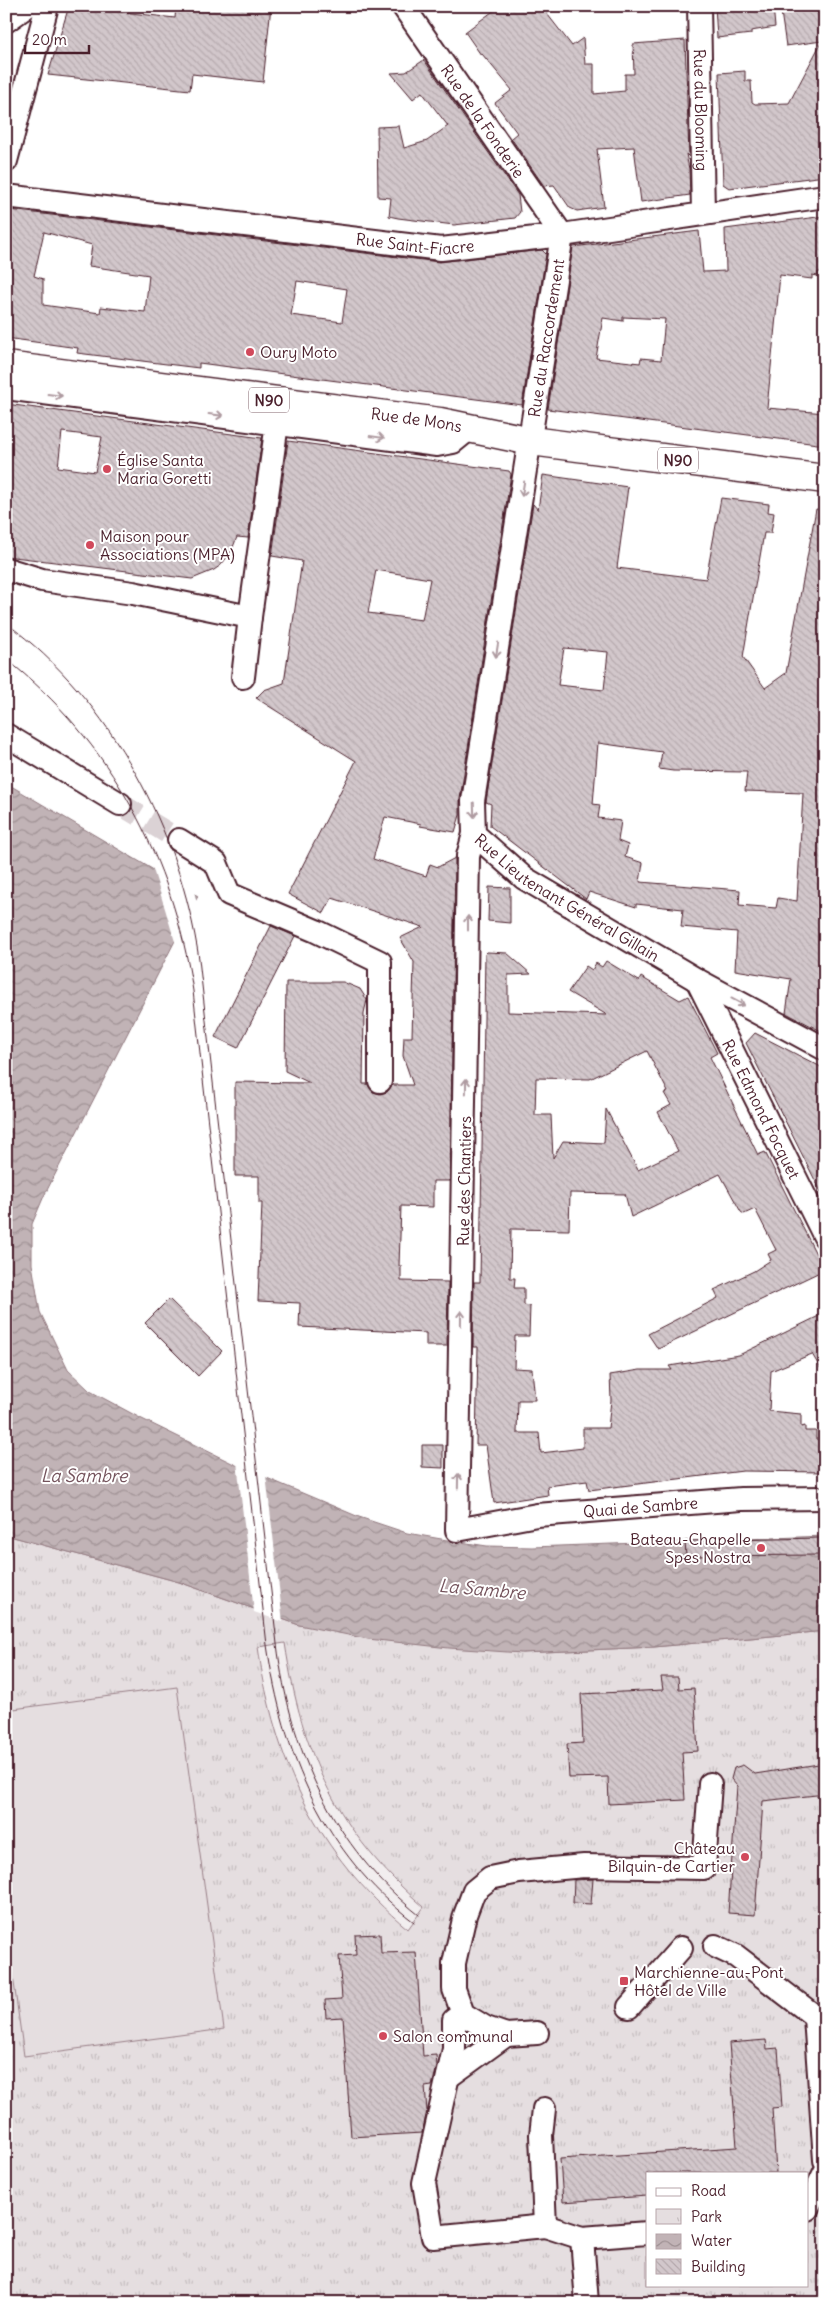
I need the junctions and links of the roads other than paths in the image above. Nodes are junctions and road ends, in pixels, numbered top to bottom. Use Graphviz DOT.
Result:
graph roads {
  1 [pos="27,6"];
  2 [pos="47,6"];
  3 [pos="403,6"];
  4 [pos="699,6"];
  5 [pos="6,21"];
  6 [pos="6,161"];
  7 [pos="6,196"];
  8 [pos="825,196"];
  9 [pos="703,213"];
  10 [pos="562,235"];
  11 [pos="6,366"];
  12 [pos="6,388"];
  13 [pos="278,412"];
  14 [pos="531,441"];
  15 [pos="825,479"];
  16 [pos="6,569"];
  17 [pos="250,616"];
  18 [pos="243,677"];
  19 [pos="6,735"];
  20 [pos="120,804"];
  21 [pos="474,834"];
  22 [pos="179,840"];
  23 [pos="697,980"];
  24 [pos="825,1048"];
  25 [pos="380,1080"];
  26 [pos="825,1237"];
  27 [pos="825,1498"];
  28 [pos="457,1530"];
  29 [pos="710,1784"];
  30 [pos="715,1946"];
  31 [pos="681,1948"];
  32 [pos="629,2007"];
  33 [pos="463,2014"];
  34 [pos="820,2021"];
  35 [pos="538,2033"];
  36 [pos="506,2035"];
  37 [pos="448,2077"];
  38 [pos="544,2109"];
  39 [pos="825,2160"];
  40 [pos="825,2172"];
  41 [pos="808,2207"];
  42 [pos="545,2226"];
  43 [pos="646,2233"];
  44 [pos="582,2238"];
  45 [pos="587,2303"];
  1 -- 5 [label="street"];
  2 -- 6 [label="street"];
  3 -- 10 [label="street, Rue de la Fonderie"];
  4 -- 9 [label="street, Rue du Blooming"];
  7 -- 10 [label="street, Rue Saint-Fiacre"];
  8 -- 9 [label="street, Rue Saint-Fiacre"];
  9 -- 10 [label="street, Rue Saint-Fiacre"];
  10 -- 14 [label="street, Rue du Raccordement"];
  11 -- 13 [label="main road, Rue de Mons / N90"];
  12 -- 13 [label="street, one-way"];
  13 -- 14 [label="main road, Rue de Mons / N90"];
  13 -- 17 [label="street"];
  14 -- 15 [label="main road, Rue de Mons / N90"];
  14 -- 21 [label="street, Rue Lieutenant Général Gillain, one-way"];
  16 -- 17 [label="street"];
  17 -- 18 [label="street"];
  19 -- 20 [label="street"];
  21 -- 23 [label="street, Rue Lieutenant Général Gillain"];
  28 -- 21 [label="street, Rue des Chantiers, one-way"];
  22 -- 25 [label="street"];
  23 -- 24 [label="street, Rue Lieutenant Général Gillain, one-way"];
  23 -- 26 [label="street, Rue Edmond Focquet"];
  27 -- 28 [label="street, Quai de Sambre"];
  29 -- 33 [label="street"];
  30 -- 34 [label="street"];
  31 -- 32 [label="street"];
  33 -- 36 [label="street"];
  33 -- 37 [label="street"];
  34 -- 39 [label="street"];
  35 -- 36 [label="street"];
  36 -- 37 [label="street"];
  37 -- 42 [label="street"];
  38 -- 42 [label="street"];
  40 -- 41 [label="street"];
  42 -- 44 [label="street"];
  43 -- 44 [label="street"];
  44 -- 45 [label="street"];
}
